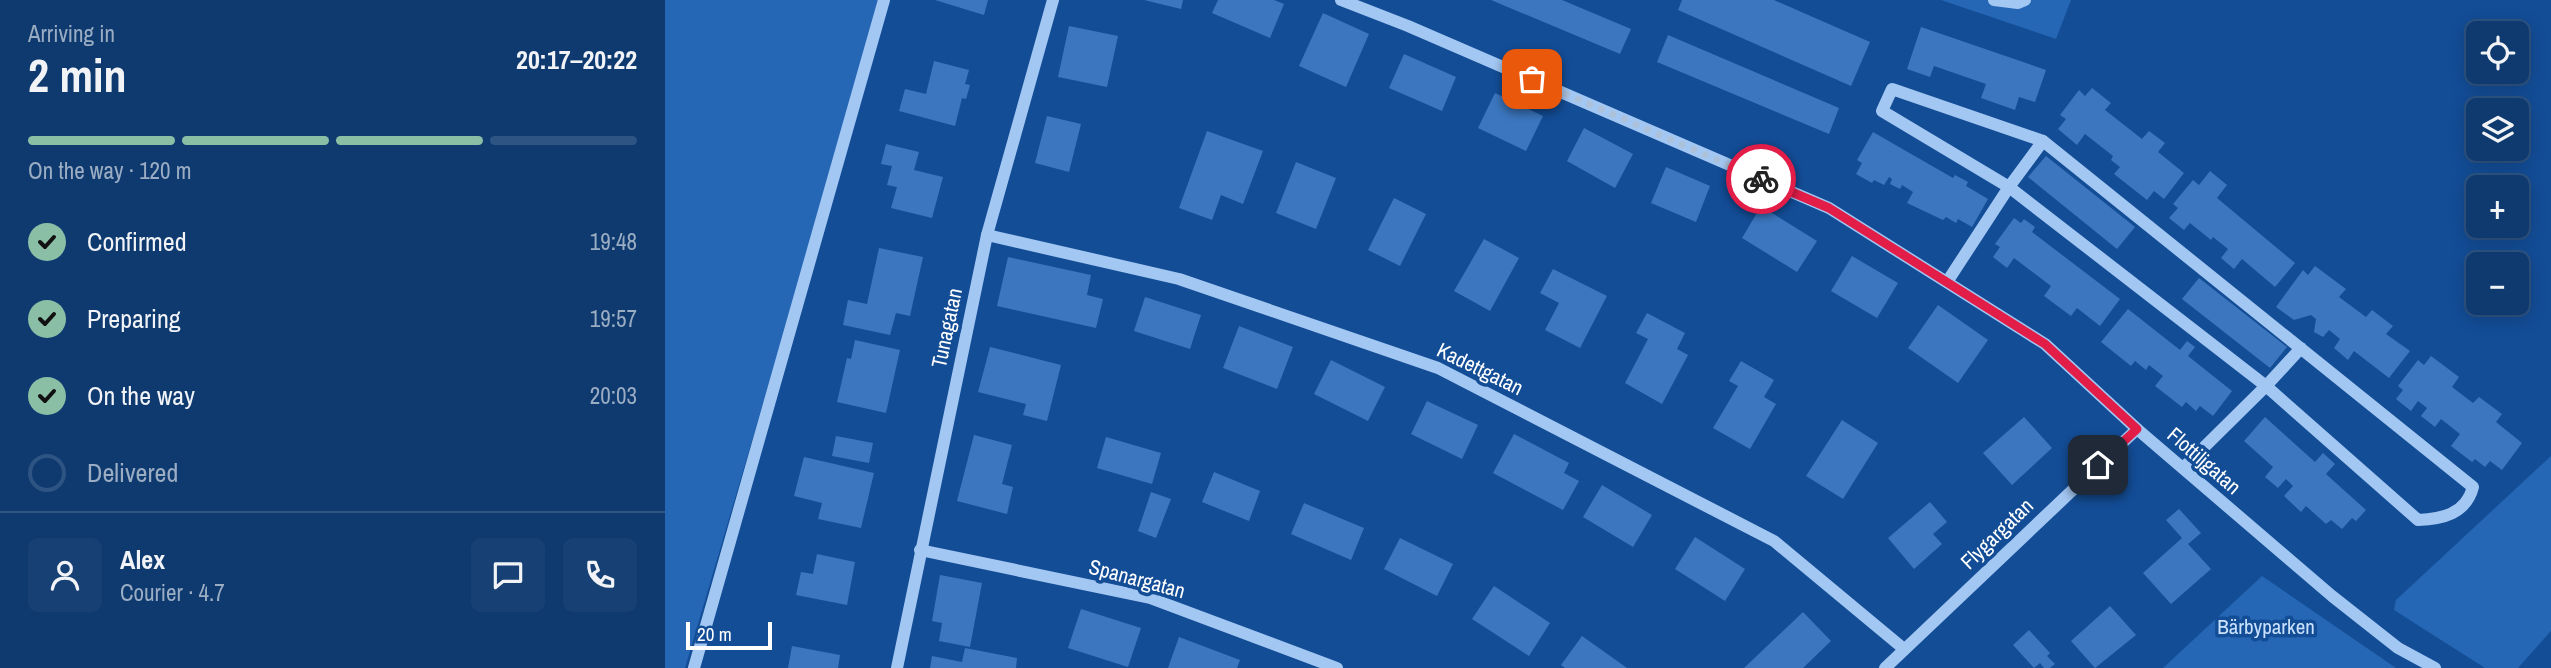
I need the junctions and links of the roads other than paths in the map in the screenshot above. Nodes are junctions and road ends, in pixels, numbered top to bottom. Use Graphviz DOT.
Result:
graph roads {
  1 [pos="884,0"];
  2 [pos="1053,0"];
  3 [pos="1341,0"];
  4 [pos="1994,0"];
  5 [pos="2025,0"];
  6 [pos="2043,141"];
  7 [pos="2010,187"];
  8 [pos="987,234"];
  9 [pos="1947,282"];
  10 [pos="2301,348"];
  11 [pos="2266,386"];
  12 [pos="2137,429"];
  13 [pos="2183,468"];
  14 [pos="920,550"];
  15 [pos="1904,649"];
  16 [pos="694,668"];
  17 [pos="897,668"];
  18 [pos="1337,668"];
  19 [pos="1885,668"];
  20 [pos="2435,668"];
  1 -- 16 [label="street"];
  2 -- 8 [label="street, Tunagatan"];
  3 -- 9 [label="street, Flottiljgatan"];
  4 -- 5 [label="street"];
  6 -- 7 [label="street"];
  6 -- 7 [label="street"];
  6 -- 10 [label="street"];
  7 -- 9 [label="street"];
  7 -- 11 [label="street"];
  8 -- 14 [label="street, Tunagatan"];
  8 -- 15 [label="street, Kadettgatan"];
  9 -- 12 [label="street, Flottiljgatan"];
  10 -- 11 [label="street"];
  10 -- 11 [label="street"];
  11 -- 13 [label="street"];
  12 -- 13 [label="street, Flottiljgatan"];
  12 -- 15 [label="street, Flygargatan"];
  13 -- 20 [label="street, Flottiljgatan"];
  14 -- 17 [label="street, Tunagatan"];
  14 -- 18 [label="street, Spanargatan"];
  15 -- 19 [label="street, Flygargatan"];
}
